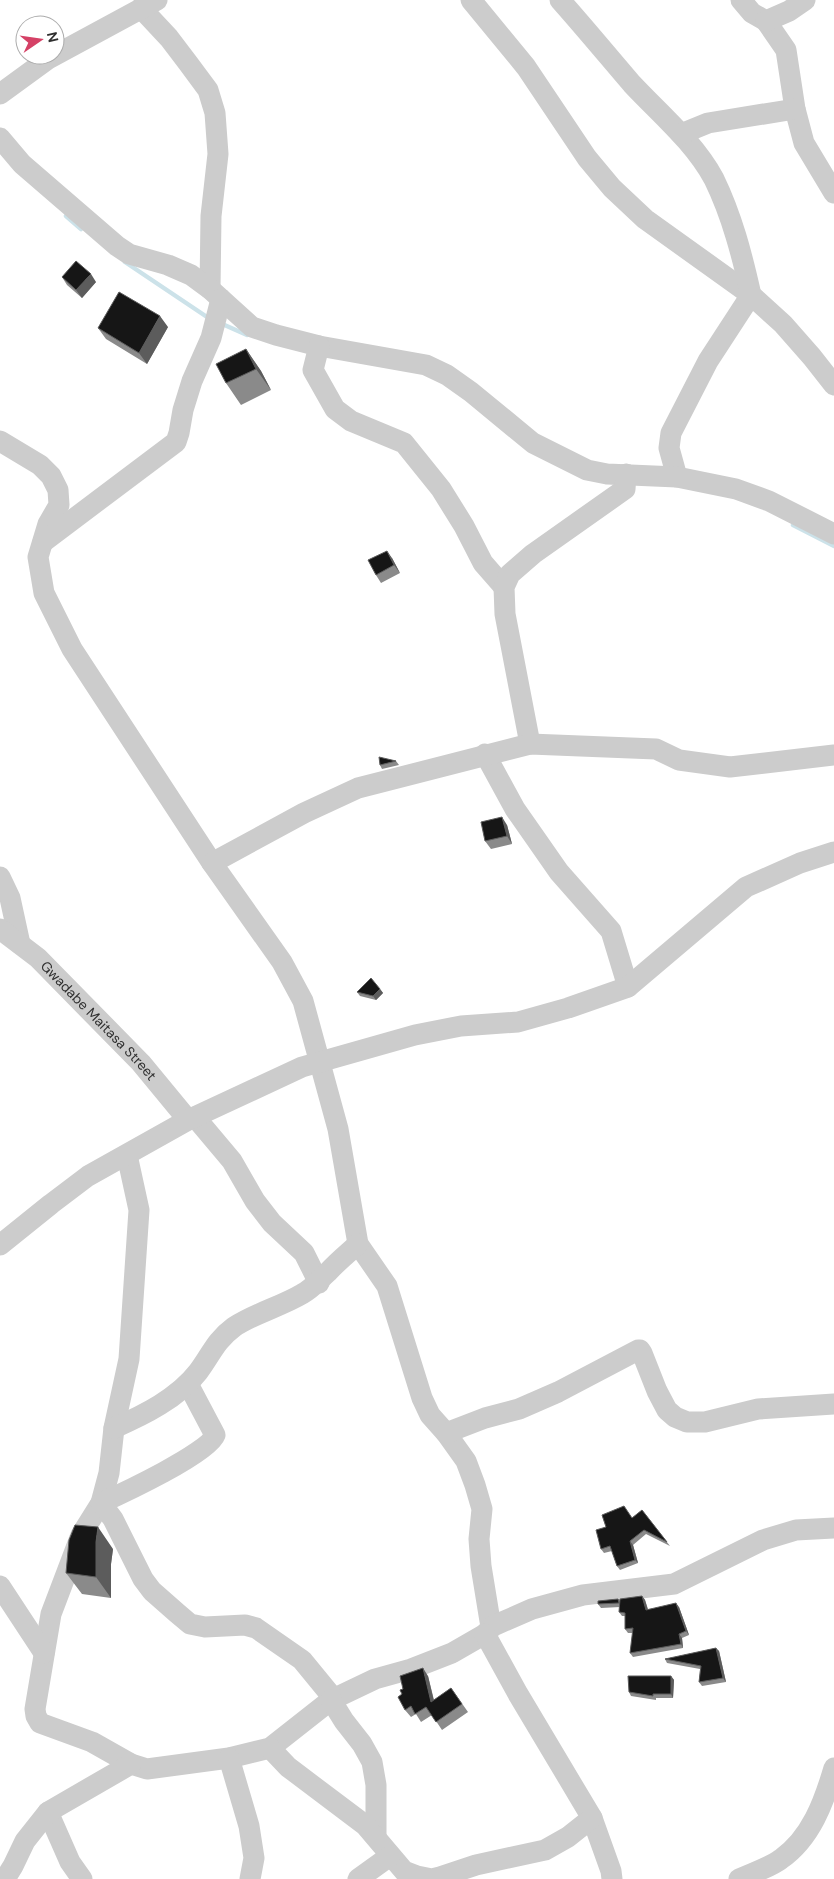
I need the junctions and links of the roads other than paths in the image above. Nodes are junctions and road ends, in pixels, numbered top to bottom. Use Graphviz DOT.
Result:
graph roads {
  1 [pos="472,0"];
  2 [pos="560,0"];
  3 [pos="741,0"];
  4 [pos="805,0"];
  5 [pos="149,4"];
  6 [pos="766,22"];
  7 [pos="0,94"];
  8 [pos="795,109"];
  9 [pos="681,134"];
  10 [pos="0,138"];
  11 [pos="834,193"];
  12 [pos="215,294"];
  13 [pos="751,295"];
  14 [pos="319,346"];
  15 [pos="812,357"];
  16 [pos="834,362"];
  17 [pos="834,385"];
  18 [pos="0,441"];
  19 [pos="677,477"];
  20 [pos="626,482"];
  21 [pos="834,534"];
  22 [pos="43,542"];
  23 [pos="504,587"];
  24 [pos="530,744"];
  25 [pos="485,754"];
  26 [pos="834,755"];
  27 [pos="834,852"];
  28 [pos="212,863"];
  29 [pos="0,877"];
  30 [pos="8,939"];
  31 [pos="628,986"];
  32 [pos="320,1061"];
  33 [pos="192,1119"];
  34 [pos="127,1155"];
  35 [pos="358,1244"];
  36 [pos="0,1245"];
  37 [pos="319,1283"];
  38 [pos="188,1384"];
  39 [pos="834,1404"];
  40 [pos="114,1428"];
  41 [pos="446,1433"];
  42 [pos="101,1503"];
  43 [pos="834,1528"];
  44 [pos="0,1586"];
  45 [pos="489,1630"];
  46 [pos="44,1653"];
  47 [pos="333,1700"];
  48 [pos="270,1748"];
  49 [pos="229,1758"];
  50 [pos="131,1764"];
  51 [pos="834,1768"];
  52 [pos="48,1812"];
  53 [pos="592,1818"];
  54 [pos="376,1837"];
  55 [pos="390,1856"];
  56 [pos="13,1875"];
  57 [pos="82,1879"];
  58 [pos="250,1879"];
  59 [pos="358,1879"];
  60 [pos="612,1879"];
  61 [pos="739,1879"];
  1 -- 13 [label="street"];
  2 -- 9 [label="street"];
  3 -- 6 [label="street"];
  4 -- 6 [label="street"];
  5 -- 7 [label="street"];
  5 -- 12 [label="street"];
  6 -- 8 [label="street"];
  8 -- 9 [label="street"];
  8 -- 11 [label="street"];
  9 -- 13 [label="street"];
  10 -- 12 [label="street"];
  12 -- 14 [label="street"];
  12 -- 22 [label="street"];
  13 -- 15 [label="street"];
  13 -- 19 [label="street"];
  14 -- 20 [label="street"];
  14 -- 23 [label="street"];
  15 -- 16 [label="street"];
  15 -- 17 [label="street"];
  18 -- 22 [label="street"];
  19 -- 20 [label="street"];
  19 -- 21 [label="street"];
  20 -- 23 [label="street"];
  22 -- 28 [label="street"];
  23 -- 24 [label="street"];
  24 -- 25 [label="street"];
  24 -- 26 [label="street"];
  25 -- 28 [label="street"];
  25 -- 31 [label="street"];
  27 -- 31 [label="street"];
  28 -- 32 [label="street"];
  29 -- 30 [label="street"];
  30 -- 33 [label="street, Gwadabe Maitasa Street"];
  31 -- 32 [label="street"];
  32 -- 33 [label="street"];
  32 -- 35 [label="street"];
  33 -- 34 [label="street"];
  33 -- 37 [label="street, Gwadabe Maitasa Street"];
  34 -- 36 [label="street"];
  34 -- 40 [label="street"];
  35 -- 37 [label="street"];
  35 -- 41 [label="street"];
  37 -- 38 [label="street"];
  38 -- 40 [label="street"];
  38 -- 42 [label="street"];
  39 -- 41 [label="street"];
  40 -- 42 [label="street"];
  41 -- 45 [label="street"];
  42 -- 46 [label="street"];
  42 -- 47 [label="street"];
  43 -- 45 [label="street"];
  44 -- 46 [label="street"];
  45 -- 47 [label="street"];
  45 -- 53 [label="street"];
  46 -- 50 [label="street"];
  47 -- 48 [label="street"];
  47 -- 54 [label="street"];
  48 -- 49 [label="street"];
  48 -- 54 [label="street"];
  49 -- 50 [label="street"];
  49 -- 58 [label="street"];
  50 -- 52 [label="street"];
  51 -- 61 [label="street"];
  52 -- 56 [label="street"];
  52 -- 57 [label="street"];
  53 -- 55 [label="street"];
  53 -- 60 [label="street"];
  54 -- 55 [label="street"];
  55 -- 59 [label="street"];
}
